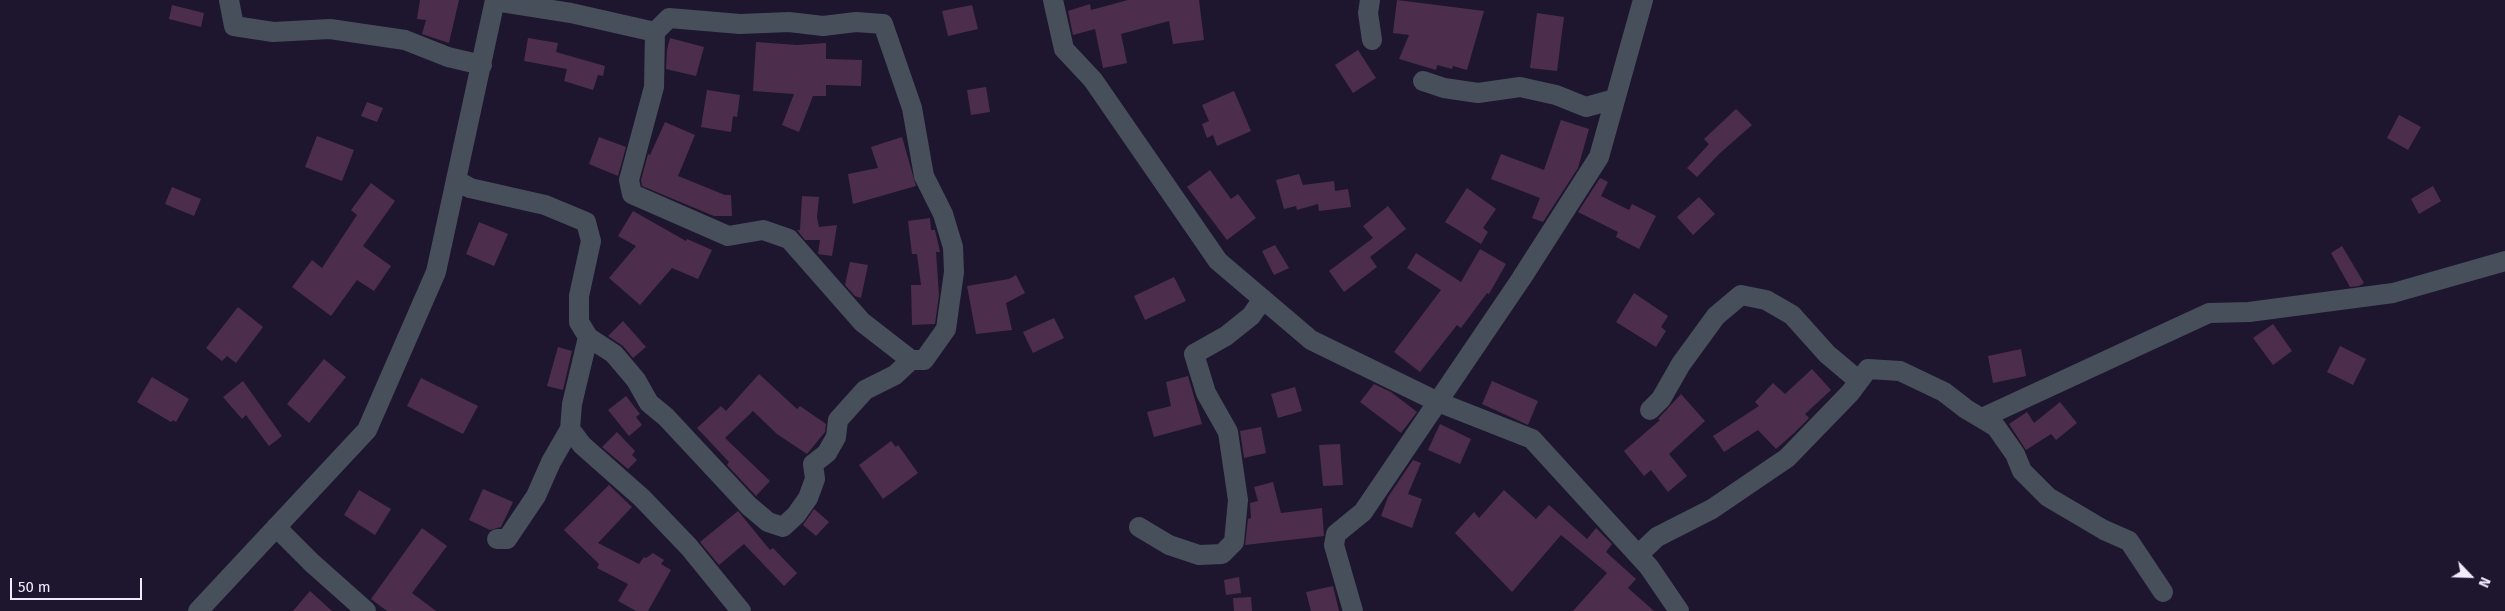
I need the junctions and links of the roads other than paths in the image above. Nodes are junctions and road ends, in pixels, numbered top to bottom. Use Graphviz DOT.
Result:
graph roads {
  1 [pos="229,0"];
  2 [pos="495,0"];
  3 [pos="1053,0"];
  4 [pos="1370,0"];
  5 [pos="1643,0"];
  6 [pos="655,32"];
  7 [pos="1372,40"];
  8 [pos="482,65"];
  9 [pos="1423,81"];
  10 [pos="1615,99"];
  11 [pos="456,180"];
  12 [pos="2505,261"];
  13 [pos="1263,299"];
  14 [pos="588,337"];
  15 [pos="910,360"];
  16 [pos="1859,381"];
  17 [pos="1438,402"];
  18 [pos="1650,410"];
  19 [pos="1982,418"];
  20 [pos="570,430"];
  21 [pos="276,527"];
  22 [pos="1139,527"];
  23 [pos="497,539"];
  24 [pos="1638,555"];
  25 [pos="2163,592"];
  26 [pos="198,611"];
  27 [pos="366,611"];
  28 [pos="742,611"];
  29 [pos="1353,611"];
  30 [pos="1679,611"];
  1 -- 8 [label="street"];
  2 -- 6 [label="street"];
  2 -- 8 [label="street"];
  3 -- 13 [label="street"];
  4 -- 7 [label="street"];
  5 -- 10 [label="street"];
  6 -- 15 [label="street"];
  6 -- 15 [label="street"];
  8 -- 11 [label="street"];
  9 -- 10 [label="street"];
  10 -- 17 [label="street"];
  11 -- 14 [label="street"];
  11 -- 21 [label="street"];
  12 -- 19 [label="street"];
  13 -- 17 [label="street"];
  13 -- 22 [label="street"];
  14 -- 15 [label="street"];
  14 -- 20 [label="street"];
  16 -- 18 [label="street"];
  16 -- 19 [label="street"];
  16 -- 24 [label="street"];
  17 -- 24 [label="street"];
  17 -- 29 [label="street"];
  19 -- 25 [label="street"];
  20 -- 23 [label="street"];
  20 -- 28 [label="street"];
  21 -- 26 [label="street"];
  21 -- 27 [label="street"];
  24 -- 30 [label="street"];
}
